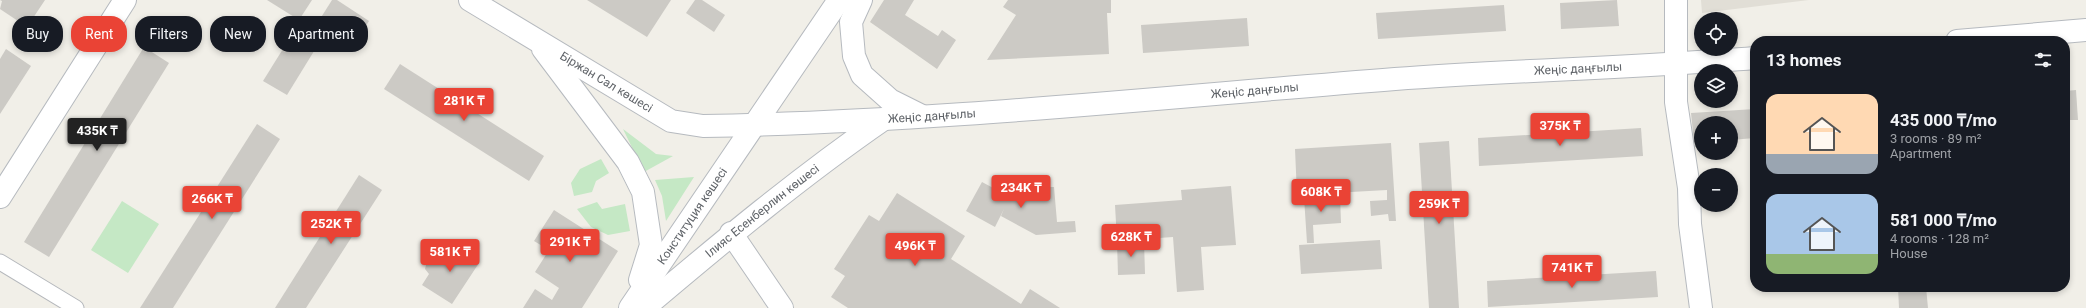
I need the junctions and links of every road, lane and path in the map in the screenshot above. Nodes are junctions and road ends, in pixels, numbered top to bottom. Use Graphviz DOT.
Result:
graph roads {
  1 [pos="125,0"];
  2 [pos="470,0"];
  3 [pos="839,0"];
  4 [pos="862,0"];
  5 [pos="1676,0"];
  6 [pos="2086,30"];
  7 [pos="2016,36"];
  8 [pos="536,40"];
  9 [pos="1750,58"];
  10 [pos="1675,65"];
  11 [pos="924,117"];
  12 [pos="884,119"];
  13 [pos="754,125"];
  14 [pos="0,197"];
  15 [pos="731,233"];
  16 [pos="0,262"];
  17 [pos="635,307"];
  18 [pos="76,308"];
  19 [pos="782,308"];
  20 [pos="1701,308"];
  1 -- 14 [label="main road"];
  2 -- 8 [label="main road, Біржан Сал көшесі"];
  3 -- 13 [label="main road"];
  4 -- 11 [label="main road"];
  5 -- 10 [label="main road"];
  6 -- 7 [label="main road"];
  8 -- 13 [label="main road, Біржан Сал көшесі"];
  8 -- 17 [label="main road"];
  9 -- 10 [label="main road, Жеңіс даңғылы"];
  10 -- 11 [label="main road, Жеңіс даңғылы"];
  10 -- 20 [label="main road"];
  11 -- 12 [label="main road, Жеңіс даңғылы"];
  12 -- 13 [label="main road, Жеңіс даңғылы"];
  12 -- 15 [label="main road, Ілияс Есенберлин көшесі"];
  13 -- 17 [label="main road, Конституция көшесі"];
  15 -- 17 [label="main road, Ілияс Есенберлин көшесі"];
  15 -- 19 [label="main road"];
  16 -- 18 [label="street"];
}
